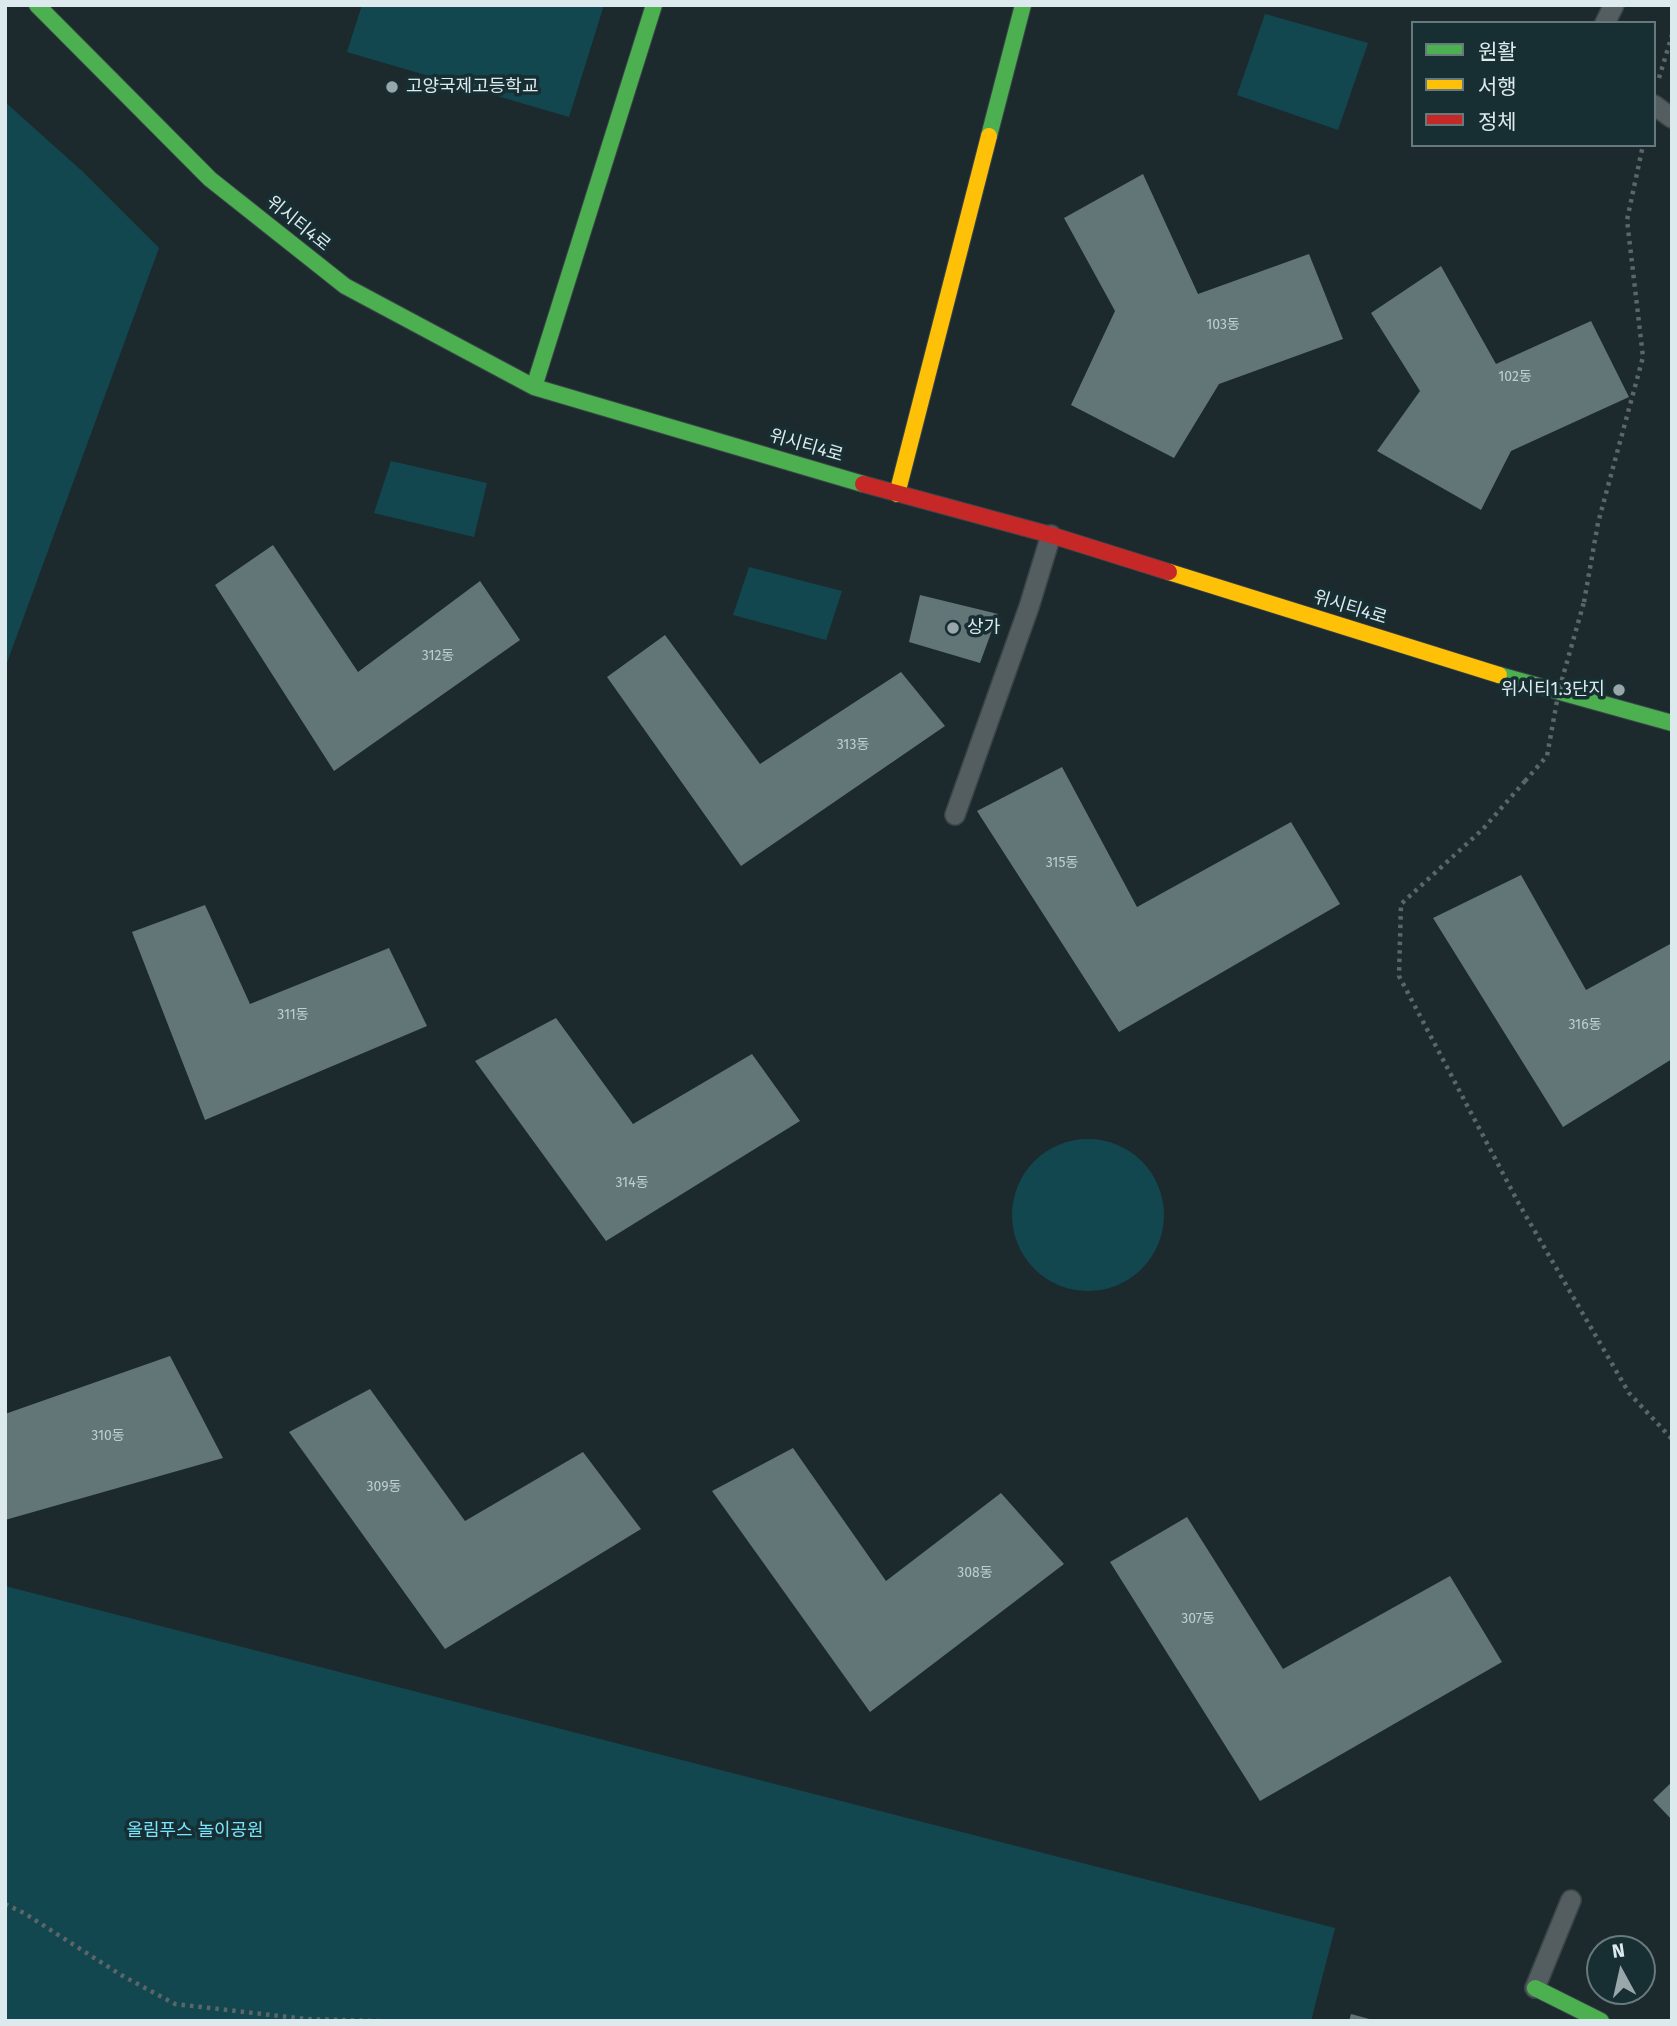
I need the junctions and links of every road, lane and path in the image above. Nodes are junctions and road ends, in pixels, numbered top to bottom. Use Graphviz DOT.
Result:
graph roads {
  1 [pos="37,5"];
  2 [pos="654,5"];
  3 [pos="1023,5"];
  4 [pos="1614,5"];
  5 [pos="1606,21"];
  6 [pos="1672,36"];
  7 [pos="1658,84"];
  8 [pos="1656,106"];
  9 [pos="1672,118"];
  10 [pos="1643,147"];
  11 [pos="534,387"];
  12 [pos="897,494"];
  13 [pos="1051,535"];
  14 [pos="1672,723"];
  15 [pos="955,815"];
  16 [pos="1672,1439"];
  17 [pos="1571,1900"];
  18 [pos="5,1904"];
  19 [pos="1535,1988"];
  20 [pos="379,2021"];
  21 [pos="1601,2021"];
  1 -- 11 [label="street, 위시티4로"];
  2 -- 11 [label="street"];
  3 -- 12 [label="street"];
  4 -- 5 [label="lane"];
  6 -- 7 [label="path"];
  8 -- 9 [label="lane"];
  10 -- 16 [label="path, bridge"];
  11 -- 12 [label="street, 위시티4로"];
  12 -- 13 [label="street, 위시티4로"];
  13 -- 14 [label="street, 위시티4로"];
  13 -- 15 [label="lane"];
  17 -- 19 [label="lane"];
  18 -- 20 [label="path"];
  19 -- 21 [label="street"];
}
